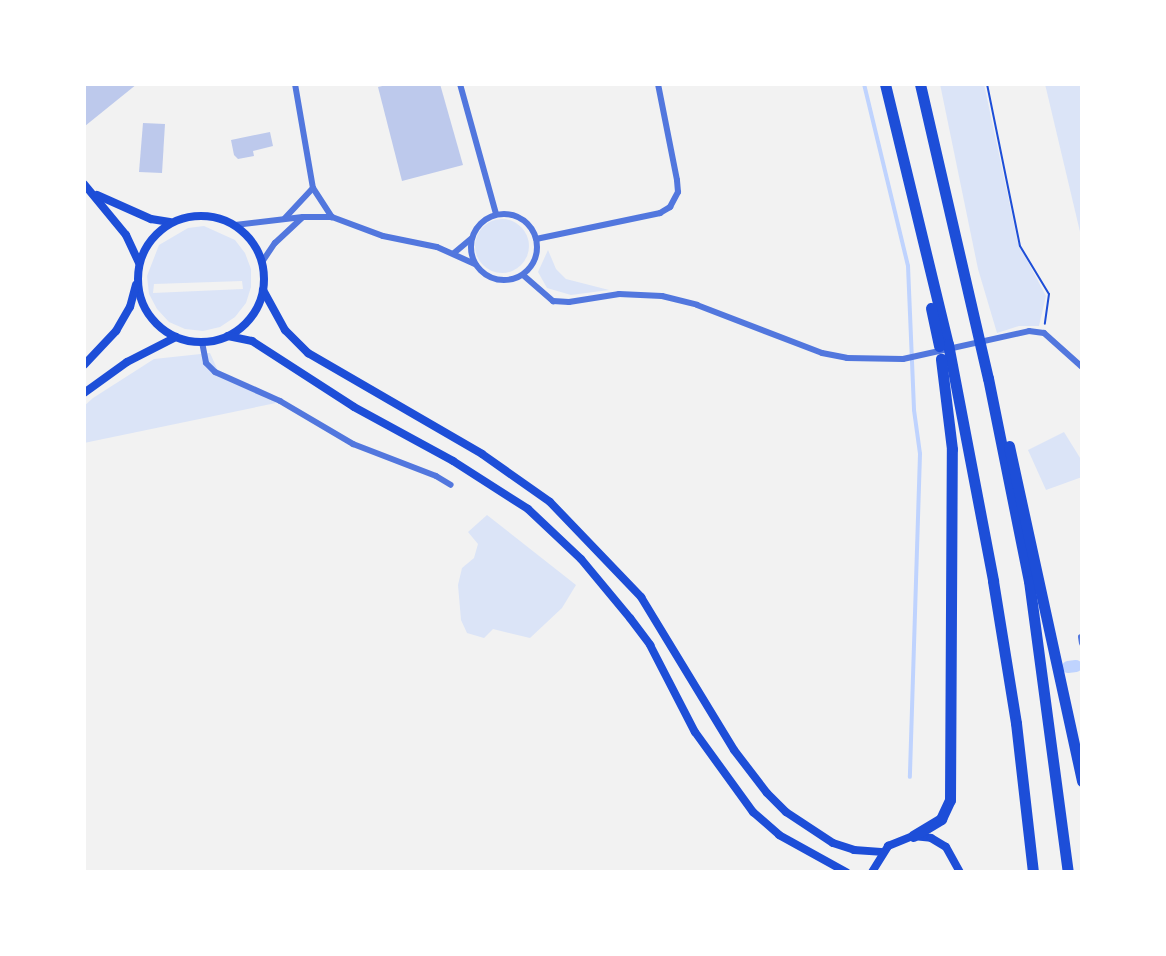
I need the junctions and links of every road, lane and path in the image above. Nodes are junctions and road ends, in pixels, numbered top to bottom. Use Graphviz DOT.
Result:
graph roads {
  1 [pos="295,84"];
  2 [pos="460,84"];
  3 [pos="658,84"];
  4 [pos="884,84"];
  5 [pos="920,84"];
  6 [pos="987,84"];
  7 [pos="84,184"];
  8 [pos="313,188"];
  9 [pos="92,192"];
  10 [pos="948,205"];
  11 [pos="496,214"];
  12 [pos="303,217"];
  13 [pos="332,217"];
  14 [pos="285,219"];
  15 [pos="171,222"];
  16 [pos="235,225"];
  17 [pos="472,238"];
  18 [pos="536,239"];
  19 [pos="454,253"];
  20 [pos="262,262"];
  21 [pos="139,264"];
  22 [pos="475,264"];
  23 [pos="523,275"];
  24 [pos="137,280"];
  25 [pos="263,290"];
  26 [pos="1044,333"];
  27 [pos="228,336"];
  28 [pos="176,337"];
  29 [pos="202,342"];
  30 [pos="939,346"];
  31 [pos="941,359"];
  32 [pos="84,365"];
  33 [pos="1082,367"];
  34 [pos="84,393"];
  35 [pos="451,485"];
  36 [pos="1082,781"];
  37 [pos="913,836"];
  38 [pos="881,852"];
  39 [pos="846,872"];
  40 [pos="872,872"];
  41 [pos="960,872"];
  42 [pos="1033,872"];
  43 [pos="1068,872"];
  1 -- 8 [label="street"];
  2 -- 11 [label="street"];
  3 -- 18 [label="street"];
  4 -- 30 [label="highway"];
  4 -- 42 [label="highway"];
  5 -- 10 [label="highway"];
  6 -- 26 [label="path"];
  7 -- 9 [label="main road"];
  8 -- 13 [label="street"];
  8 -- 14 [label="street"];
  9 -- 15 [label="main road"];
  9 -- 21 [label="main road"];
  10 -- 36 [label="highway"];
  10 -- 43 [label="highway"];
  11 -- 17 [label="street"];
  11 -- 18 [label="street"];
  12 -- 13 [label="street"];
  12 -- 14 [label="street"];
  12 -- 20 [label="street"];
  13 -- 19 [label="street"];
  14 -- 16 [label="street"];
  15 -- 16 [label="main road"];
  15 -- 21 [label="main road"];
  16 -- 20 [label="main road"];
  17 -- 19 [label="street"];
  17 -- 22 [label="street"];
  18 -- 23 [label="street"];
  19 -- 22 [label="street"];
  20 -- 25 [label="main road"];
  21 -- 24 [label="main road"];
  22 -- 23 [label="street"];
  23 -- 26 [label="street"];
  24 -- 28 [label="main road"];
  24 -- 32 [label="main road"];
  25 -- 27 [label="main road"];
  25 -- 38 [label="main road"];
  26 -- 33 [label="street"];
  27 -- 29 [label="main road"];
  27 -- 39 [label="main road"];
  28 -- 29 [label="main road"];
  28 -- 34 [label="main road"];
  29 -- 35 [label="street"];
  31 -- 37 [label="highway"];
  37 -- 38 [label="main road"];
  37 -- 41 [label="main road"];
  38 -- 40 [label="main road"];
}
